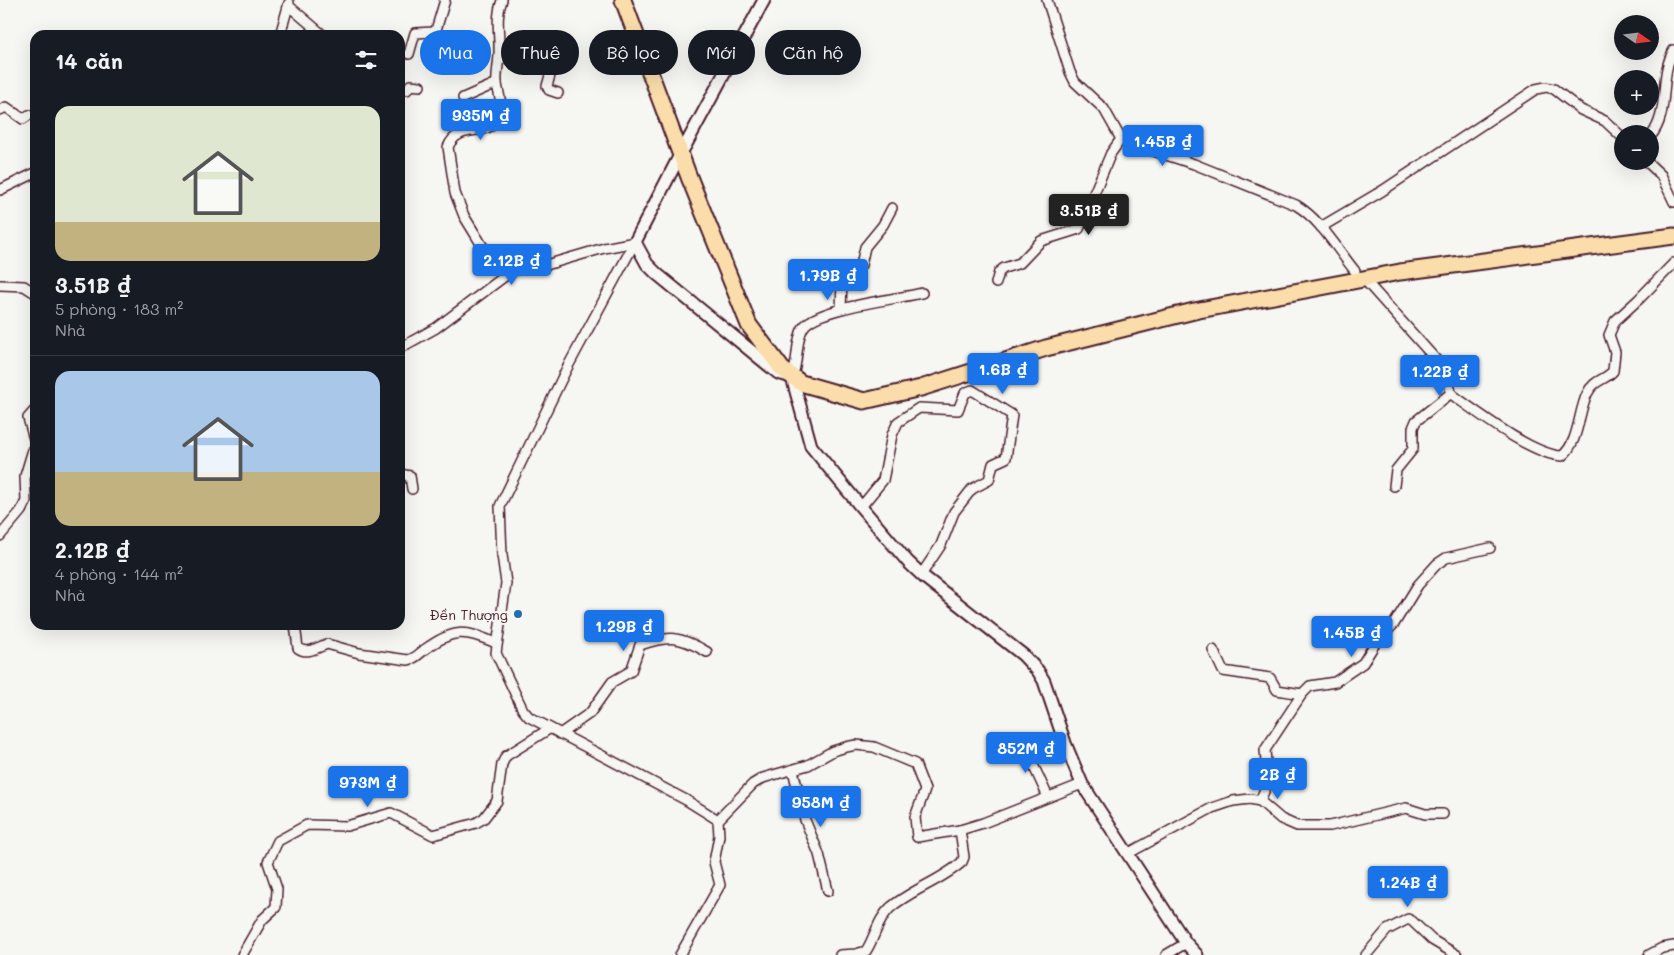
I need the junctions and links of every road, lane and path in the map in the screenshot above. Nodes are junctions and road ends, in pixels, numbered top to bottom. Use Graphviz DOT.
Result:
graph roads {
  1 [pos="445,0"];
  2 [pos="502,0"];
  3 [pos="623,0"];
  4 [pos="630,0"];
  5 [pos="764,0"];
  6 [pos="1047,0"];
  7 [pos="289,3"];
  8 [pos="281,30"];
  9 [pos="318,30"];
  10 [pos="636,30"];
  11 [pos="639,30"];
  12 [pos="1674,50"];
  13 [pos="408,54"];
  14 [pos="499,58"];
  15 [pos="654,75"];
  16 [pos="497,83"];
  17 [pos="420,86"];
  18 [pos="405,90"];
  19 [pos="558,93"];
  20 [pos="463,98"];
  21 [pos="0,110"];
  22 [pos="29,115"];
  23 [pos="1656,125"];
  24 [pos="1614,129"];
  25 [pos="1121,139"];
  26 [pos="682,152"];
  27 [pos="1656,170"];
  28 [pos="30,175"];
  29 [pos="0,190"];
  30 [pos="1674,202"];
  31 [pos="892,208"];
  32 [pos="1321,228"];
  33 [pos="1674,228"];
  34 [pos="1674,236"];
  35 [pos="635,242"];
  36 [pos="1674,263"];
  37 [pos="513,270"];
  38 [pos="1359,274"];
  39 [pos="996,283"];
  40 [pos="0,285"];
  41 [pos="30,290"];
  42 [pos="922,293"];
  43 [pos="841,309"];
  44 [pos="405,345"];
  45 [pos="792,377"];
  46 [pos="1451,393"];
  47 [pos="30,459"];
  48 [pos="405,475"];
  49 [pos="1394,486"];
  50 [pos="412,489"];
  51 [pos="861,506"];
  52 [pos="0,536"];
  53 [pos="1490,548"];
  54 [pos="921,575"];
  55 [pos="296,630"];
  56 [pos="496,642"];
  57 [pos="1213,650"];
  58 [pos="707,652"];
  59 [pos="1302,694"];
  60 [pos="549,729"];
  61 [pos="560,734"];
  62 [pos="1010,744"];
  63 [pos="793,770"];
  64 [pos="1082,784"];
  65 [pos="1048,797"];
  66 [pos="1260,801"];
  67 [pos="1443,814"];
  68 [pos="718,820"];
  69 [pos="960,830"];
  70 [pos="1128,854"];
  71 [pos="828,891"];
  72 [pos="1186,943"];
  73 [pos="1674,946"];
  74 [pos="242,955"];
  75 [pos="680,955"];
  76 [pos="840,955"];
  77 [pos="1166,955"];
  78 [pos="1197,955"];
  79 [pos="1366,955"];
  80 [pos="1457,955"];
  81 [pos="1650,955"];
  1 -- 13 [label="street"];
  2 -- 14 [label="street"];
  3 -- 10 [label="highway"];
  4 -- 11 [label="highway"];
  5 -- 26 [label="street"];
  6 -- 25 [label="street"];
  7 -- 8 [label="street"];
  7 -- 9 [label="street"];
  12 -- 23 [label="street"];
  14 -- 16 [label="street"];
  14 -- 19 [label="street"];
  15 -- 26 [label="highway"];
  16 -- 20 [label="street"];
  16 -- 37 [label="street"];
  17 -- 18 [label="street"];
  21 -- 22 [label="street"];
  24 -- 32 [label="street"];
  25 -- 32 [label="street"];
  25 -- 39 [label="street"];
  26 -- 35 [label="street"];
  26 -- 45 [label="highway"];
  27 -- 30 [label="street"];
  28 -- 29 [label="street"];
  31 -- 43 [label="street"];
  32 -- 38 [label="street"];
  33 -- 38 [label="highway"];
  34 -- 38 [label="highway"];
  35 -- 37 [label="street"];
  35 -- 45 [label="street"];
  35 -- 56 [label="street"];
  36 -- 46 [label="street"];
  37 -- 44 [label="street"];
  38 -- 45 [label="highway"];
  38 -- 46 [label="street"];
  40 -- 41 [label="street"];
  42 -- 43 [label="street"];
  43 -- 45 [label="street"];
  45 -- 51 [label="street"];
  46 -- 49 [label="street"];
  47 -- 52 [label="street"];
  48 -- 50 [label="street"];
  51 -- 54 [label="street"];
  51 -- 54 [label="street"];
  53 -- 59 [label="street"];
  54 -- 64 [label="street"];
  55 -- 56 [label="street"];
  56 -- 60 [label="street"];
  57 -- 59 [label="street"];
  58 -- 61 [label="street"];
  59 -- 66 [label="street"];
  60 -- 61 [label="street"];
  60 -- 74 [label="street"];
  61 -- 68 [label="street"];
  62 -- 65 [label="street"];
  63 -- 68 [label="street"];
  63 -- 69 [label="street"];
  63 -- 71 [label="street"];
  64 -- 65 [label="street"];
  64 -- 70 [label="street"];
  65 -- 69 [label="street"];
  66 -- 67 [label="street"];
  66 -- 70 [label="street"];
  68 -- 75 [label="street"];
  69 -- 76 [label="street"];
  70 -- 72 [label="street"];
  72 -- 77 [label="street"];
  72 -- 78 [label="street"];
  73 -- 81 [label="street"];
  79 -- 80 [label="street"];
}
